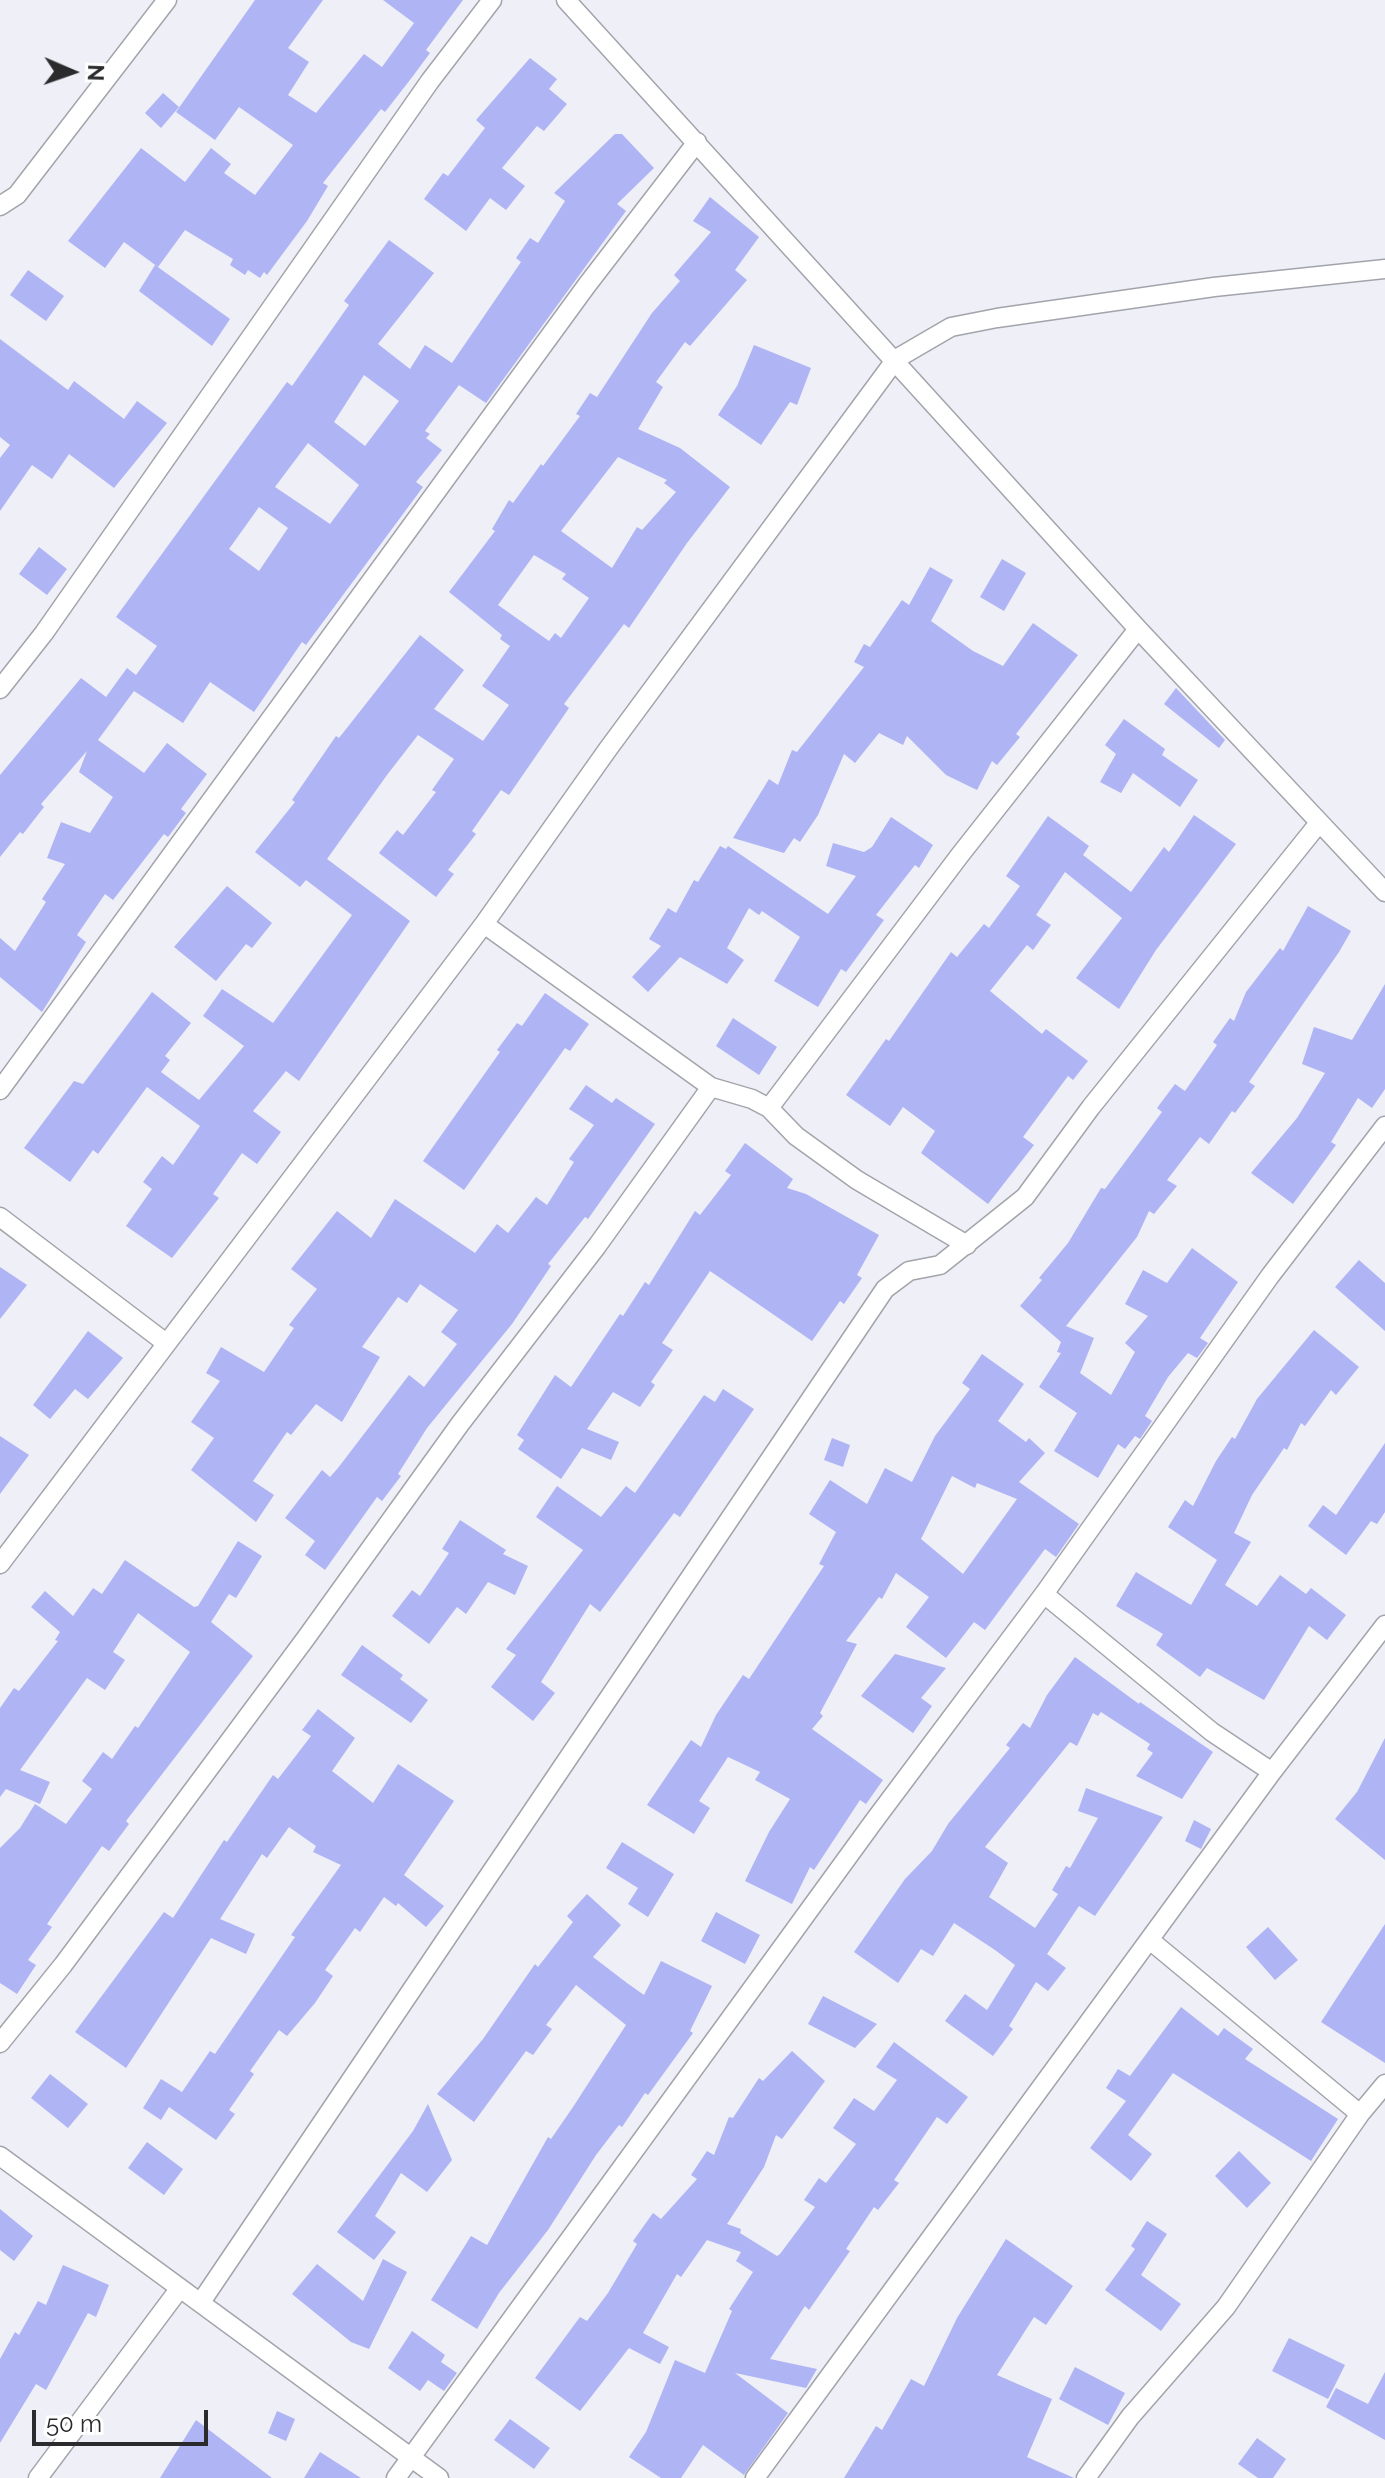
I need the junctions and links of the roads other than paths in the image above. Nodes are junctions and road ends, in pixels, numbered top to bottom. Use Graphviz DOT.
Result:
graph roads {
  1 [pos="167,0"];
  2 [pos="492,0"];
  3 [pos="566,0"];
  4 [pos="697,142"];
  5 [pos="0,206"];
  6 [pos="1385,269"];
  7 [pos="896,359"];
  8 [pos="1138,629"];
  9 [pos="0,689"];
  10 [pos="1319,823"];
  11 [pos="1385,892"];
  12 [pos="484,924"];
  13 [pos="711,1087"];
  14 [pos="0,1090"];
  15 [pos="769,1108"];
  16 [pos="1385,1126"];
  17 [pos="0,1217"];
  18 [pos="967,1245"];
  19 [pos="166,1343"];
  20 [pos="0,1564"];
  21 [pos="1044,1594"];
  22 [pos="1385,1625"];
  23 [pos="1272,1772"];
  24 [pos="1151,1941"];
  25 [pos="0,2043"];
  26 [pos="1385,2084"];
  27 [pos="1360,2114"];
  28 [pos="0,2156"];
  29 [pos="180,2288"];
  30 [pos="201,2302"];
  31 [pos="412,2458"];
  32 [pos="38,2478"];
  33 [pos="396,2478"];
  34 [pos="439,2478"];
  35 [pos="755,2478"];
  36 [pos="1086,2478"];
  1 -- 5 [label="street"];
  2 -- 9 [label="street"];
  3 -- 4 [label="street"];
  4 -- 7 [label="street"];
  4 -- 14 [label="street"];
  6 -- 7 [label="street"];
  7 -- 8 [label="street"];
  7 -- 12 [label="street"];
  8 -- 10 [label="street"];
  8 -- 15 [label="street"];
  10 -- 11 [label="street"];
  10 -- 18 [label="street"];
  12 -- 13 [label="street"];
  12 -- 19 [label="street"];
  13 -- 15 [label="street"];
  13 -- 25 [label="street"];
  15 -- 18 [label="street"];
  16 -- 21 [label="street"];
  17 -- 19 [label="street"];
  18 -- 30 [label="street"];
  19 -- 20 [label="street"];
  21 -- 23 [label="street"];
  21 -- 31 [label="street"];
  22 -- 23 [label="street"];
  23 -- 24 [label="street"];
  24 -- 27 [label="street"];
  24 -- 35 [label="street"];
  26 -- 27 [label="street"];
  27 -- 36 [label="street"];
  28 -- 29 [label="street"];
  29 -- 30 [label="street"];
  29 -- 32 [label="street"];
  30 -- 31 [label="street"];
  31 -- 33 [label="street"];
  31 -- 34 [label="street"];
}
